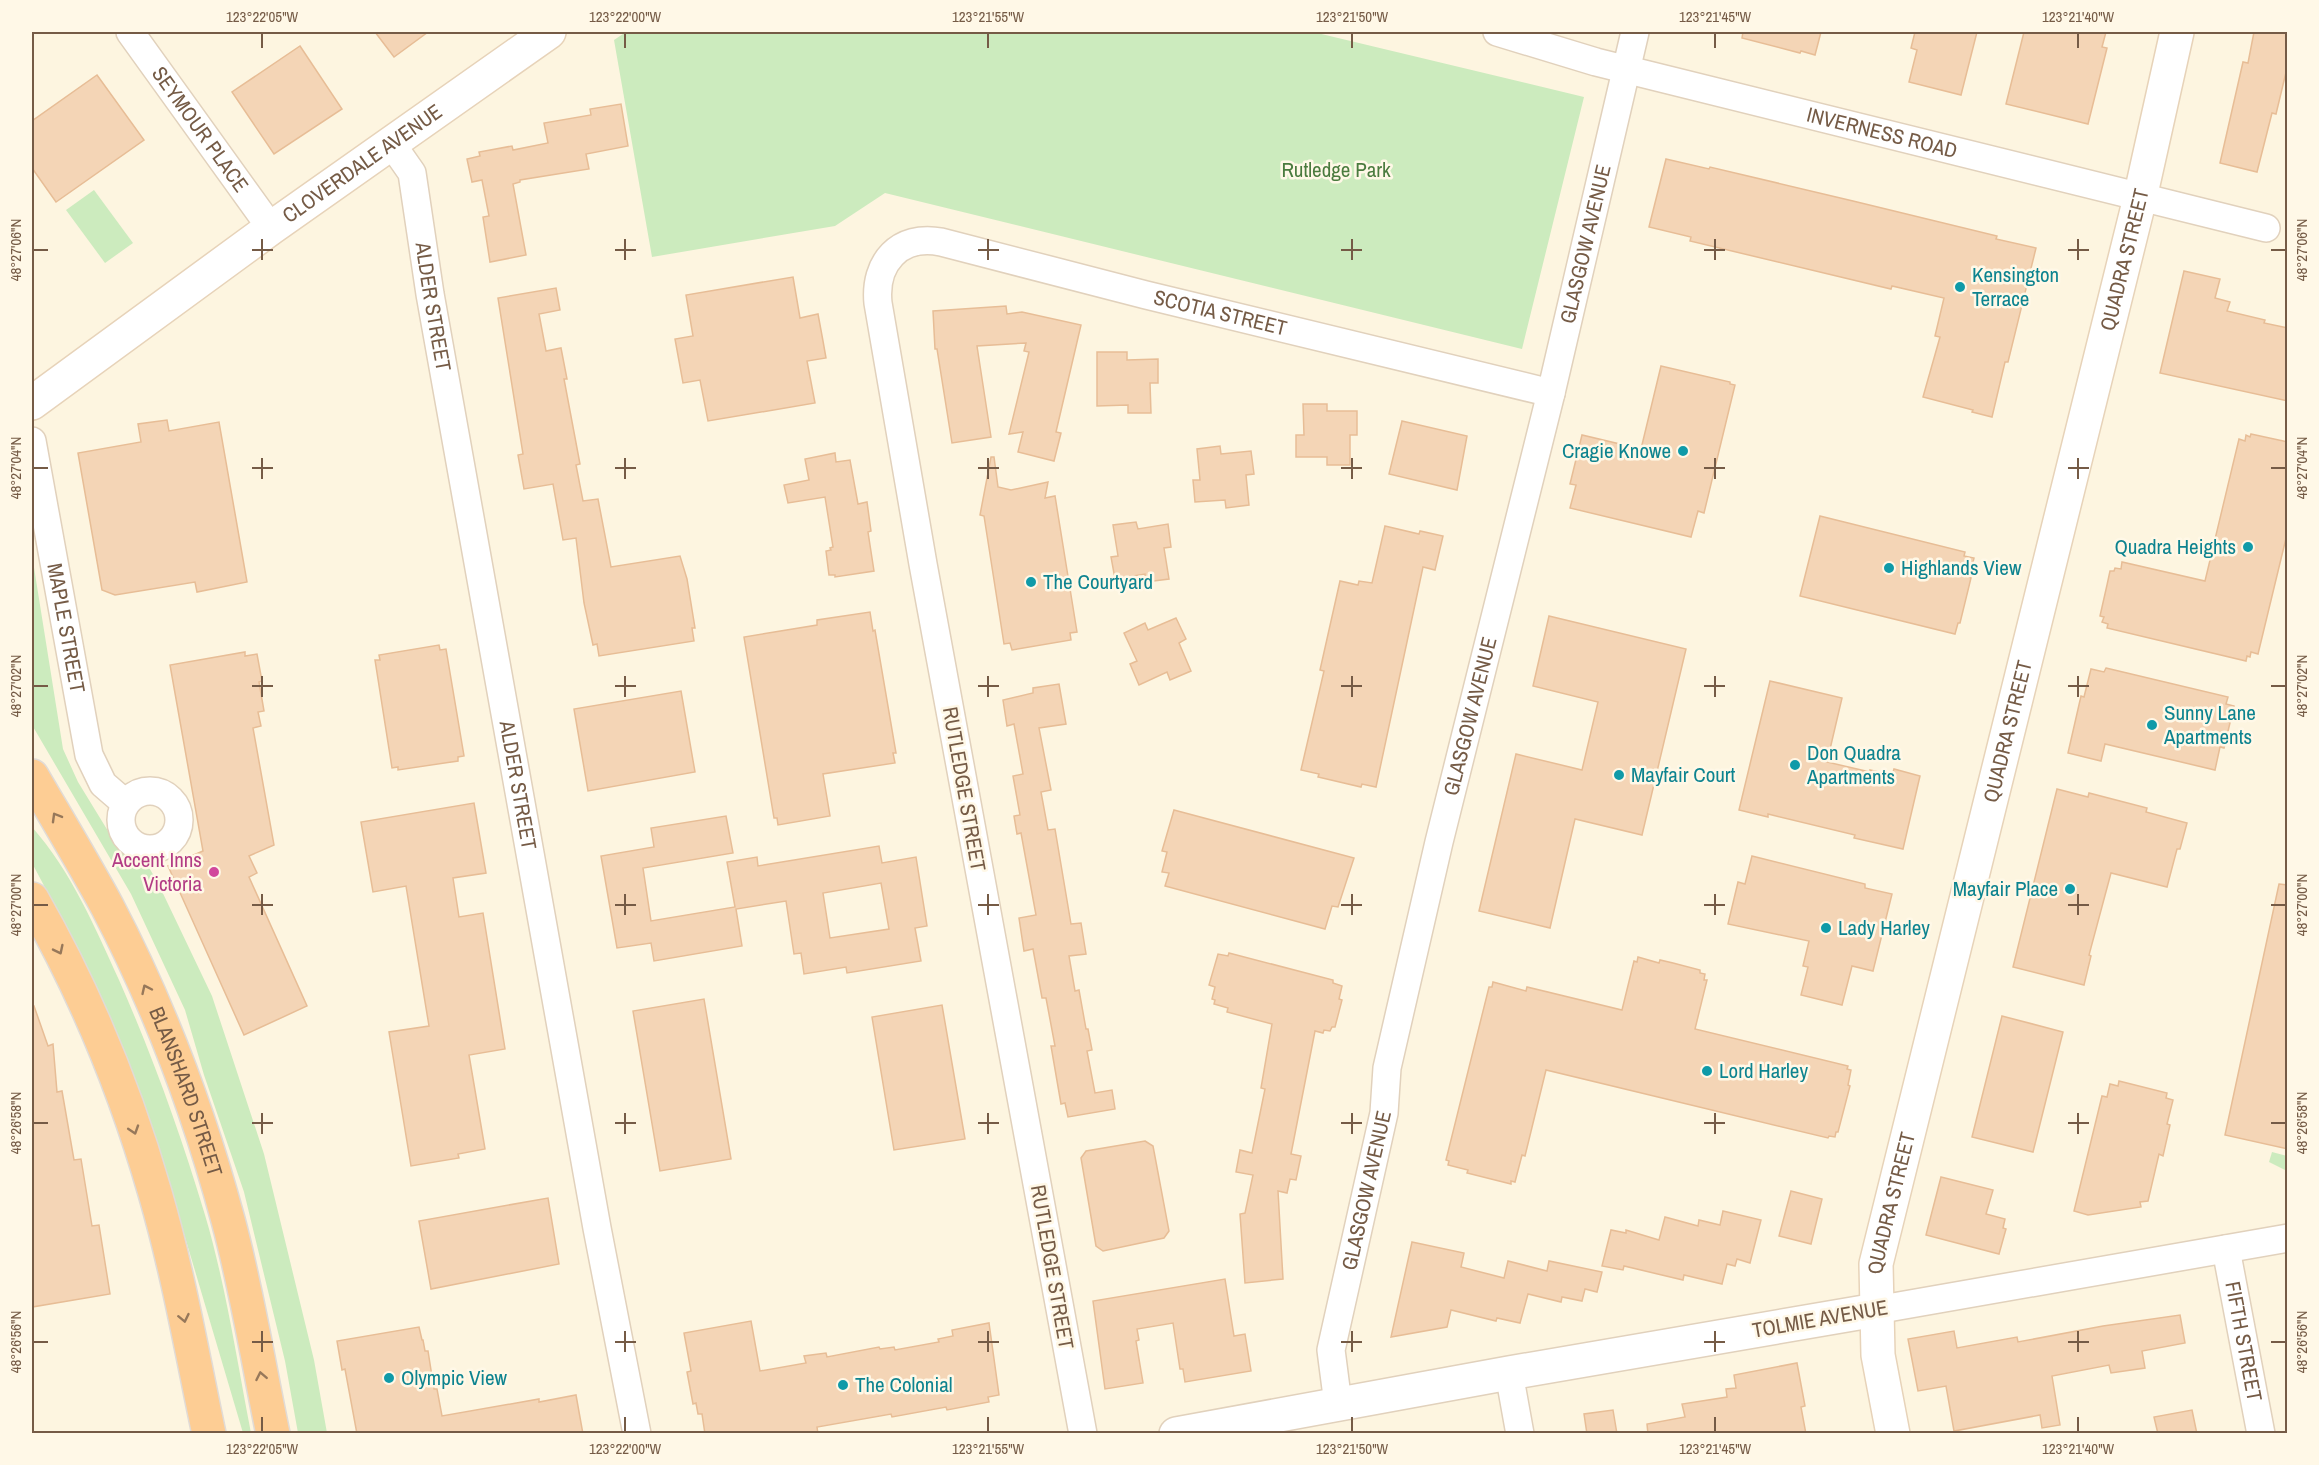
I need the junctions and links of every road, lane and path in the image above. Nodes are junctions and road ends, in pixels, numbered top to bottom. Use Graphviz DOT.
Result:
graph roads {
  1 [pos="130,32"];
  2 [pos="549,32"];
  3 [pos="1497,32"];
  4 [pos="1635,32"];
  5 [pos="2177,32"];
  6 [pos="1626,69"];
  7 [pos="391,143"];
  8 [pos="2139,198"];
  9 [pos="271,228"];
  10 [pos="2266,228"];
  11 [pos="892,254"];
  12 [pos="1551,393"];
  13 [pos="32,403"];
  14 [pos="32,441"];
  15 [pos="32,776"];
  16 [pos="126,803"];
  17 [pos="32,899"];
  18 [pos="2288,1238"];
  19 [pos="2226,1249"];
  20 [pos="1876,1310"];
  21 [pos="1509,1373"];
  22 [pos="1338,1404"];
  23 [pos="209,1434"];
  24 [pos="273,1434"];
  25 [pos="637,1434"];
  26 [pos="1083,1434"];
  27 [pos="1176,1434"];
  28 [pos="1520,1434"];
  29 [pos="1893,1434"];
  30 [pos="2261,1434"];
  1 -- 9 [label="street, SEYMOUR PLACE"];
  2 -- 7 [label="main road, CLOVERDALE AVENUE"];
  3 -- 6 [label="street, INVERNESS ROAD"];
  4 -- 6 [label="street, GLASGOW AVENUE"];
  5 -- 8 [label="main road, QUADRA STREET"];
  6 -- 8 [label="street, INVERNESS ROAD"];
  6 -- 12 [label="street, GLASGOW AVENUE"];
  7 -- 9 [label="main road, CLOVERDALE AVENUE"];
  7 -- 25 [label="street, ALDER STREET"];
  8 -- 10 [label="street, INVERNESS ROAD"];
  8 -- 20 [label="main road, QUADRA STREET"];
  9 -- 13 [label="main road, CLOVERDALE AVENUE"];
  11 -- 12 [label="street, SCOTIA STREET"];
  11 -- 26 [label="street, RUTLEDGE STREET"];
  12 -- 22 [label="street, GLASGOW AVENUE"];
  14 -- 16 [label="street, MAPLE STREET"];
  24 -- 15 [label="highway, BLANSHARD STREET, one-way"];
  17 -- 23 [label="highway, one-way"];
  18 -- 19 [label="street, TOLMIE AVENUE"];
  19 -- 20 [label="street, TOLMIE AVENUE"];
  19 -- 30 [label="street, FIFTH STREET"];
  20 -- 21 [label="main road, TOLMIE AVENUE"];
  20 -- 29 [label="main road, QUADRA STREET"];
  21 -- 22 [label="main road, TOLMIE AVENUE"];
  21 -- 28 [label="street"];
  22 -- 27 [label="main road, TOLMIE AVENUE"];
}
